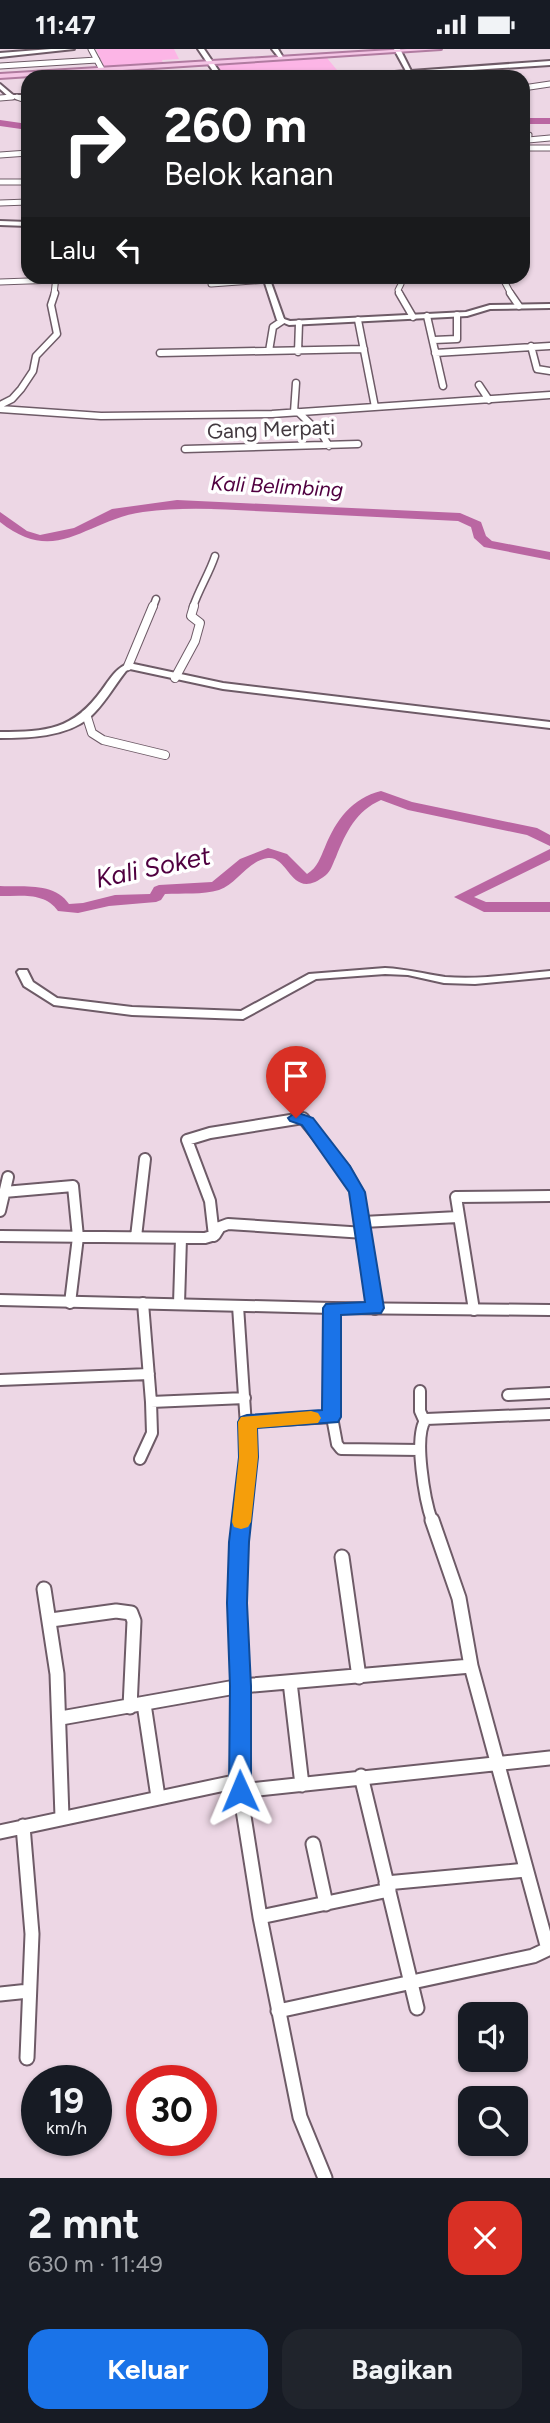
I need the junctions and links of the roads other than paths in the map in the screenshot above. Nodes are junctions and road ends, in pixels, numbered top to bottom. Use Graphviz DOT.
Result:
graph roads {
  1 [pos="71,49"];
  2 [pos="92,49"];
  3 [pos="201,49"];
  4 [pos="275,49"];
  5 [pos="438,49"];
  6 [pos="398,50"];
  7 [pos="15,51"];
  8 [pos="0,55"];
  9 [pos="282,58"];
  10 [pos="97,60"];
  11 [pos="211,64"];
  12 [pos="549,64"];
  13 [pos="0,66"];
  14 [pos="102,70"];
  15 [pos="147,70"];
  16 [pos="215,70"];
  17 [pos="412,70"];
  18 [pos="459,70"];
  19 [pos="0,76"];
  20 [pos="21,76"];
  21 [pos="550,84"];
  22 [pos="0,86"];
  23 [pos="530,87"];
  24 [pos="15,97"];
  25 [pos="0,98"];
  26 [pos="21,98"];
  27 [pos="550,138"];
  28 [pos="530,140"];
  29 [pos="530,148"];
  30 [pos="550,148"];
  31 [pos="21,154"];
  32 [pos="0,155"];
  33 [pos="0,182"];
  34 [pos="21,182"];
  35 [pos="21,202"];
  36 [pos="0,203"];
  37 [pos="0,223"];
  38 [pos="21,224"];
  39 [pos="21,280"];
  40 [pos="0,282"];
  41 [pos="55,284"];
  42 [pos="268,284"];
  43 [pos="400,284"];
  44 [pos="504,284"];
  45 [pos="519,306"];
  46 [pos="550,306"];
  47 [pos="457,315"];
  48 [pos="427,316"];
  49 [pos="413,317"];
  50 [pos="358,320"];
  51 [pos="282,321"];
  52 [pos="299,323"];
  53 [pos="434,340"];
  54 [pos="531,346"];
  55 [pos="550,346"];
  56 [pos="364,349"];
  57 [pos="269,351"];
  58 [pos="298,352"];
  59 [pos="160,353"];
  60 [pos="435,353"];
  61 [pos="550,372"];
  62 [pos="296,383"];
  63 [pos="479,385"];
  64 [pos="443,387"];
  65 [pos="550,395"];
  66 [pos="489,400"];
  67 [pos="0,407"];
  68 [pos="375,407"];
  69 [pos="296,412"];
  70 [pos="358,443"];
  71 [pos="329,446"];
  72 [pos="185,449"];
  73 [pos="215,556"];
  74 [pos="156,599"];
  75 [pos="128,667"];
  76 [pos="175,678"];
  77 [pos="86,714"];
  78 [pos="550,725"];
  79 [pos="0,735"];
  80 [pos="165,755"];
  81 [pos="23,972"];
  82 [pos="550,974"];
  83 [pos="145,1159"];
  84 [pos="8,1177"];
  85 [pos="4,1192"];
  86 [pos="550,1196"];
  87 [pos="0,1211"];
  88 [pos="458,1217"];
  89 [pos="364,1228"];
  90 [pos="0,1236"];
  91 [pos="214,1236"];
  92 [pos="78,1237"];
  93 [pos="136,1237"];
  94 [pos="181,1238"];
  95 [pos="0,1300"];
  96 [pos="70,1303"];
  97 [pos="143,1303"];
  98 [pos="179,1304"];
  99 [pos="238,1306"];
  100 [pos="332,1308"];
  101 [pos="375,1308"];
  102 [pos="474,1310"];
  103 [pos="550,1310"];
  104 [pos="149,1374"];
  105 [pos="0,1380"];
  106 [pos="420,1391"];
  107 [pos="550,1393"];
  108 [pos="508,1395"];
  109 [pos="245,1398"];
  110 [pos="151,1402"];
  111 [pos="550,1414"];
  112 [pos="332,1417"];
  113 [pos="424,1420"];
  114 [pos="247,1422"];
  115 [pos="420,1450"];
  116 [pos="140,1459"];
  117 [pos="342,1557"];
  118 [pos="44,1589"];
  119 [pos="51,1620"];
  120 [pos="471,1666"];
  121 [pos="359,1677"];
  122 [pos="290,1682"];
  123 [pos="241,1686"];
  124 [pos="137,1705"];
  125 [pos="61,1718"];
  126 [pos="550,1758"];
  127 [pos="499,1762"];
  128 [pos="361,1776"];
  129 [pos="302,1785"];
  130 [pos="240,1786"];
  131 [pos="158,1797"];
  132 [pos="62,1817"];
  133 [pos="23,1826"];
  134 [pos="0,1832"];
  135 [pos="313,1844"];
  136 [pos="526,1870"];
  137 [pos="388,1887"];
  138 [pos="326,1904"];
  139 [pos="260,1917"];
  140 [pos="411,1980"];
  141 [pos="29,1991"];
  142 [pos="0,1994"];
  143 [pos="417,2008"];
  144 [pos="278,2011"];
  145 [pos="27,2058"];
  146 [pos="325,2178"];
  1 -- 7 [label="street"];
  2 -- 10 [label="street"];
  3 -- 11 [label="street"];
  4 -- 9 [label="street"];
  5 -- 6 [label="main road"];
  6 -- 9 [label="main road"];
  6 -- 17 [label="street"];
  7 -- 8 [label="street"];
  9 -- 11 [label="main road"];
  10 -- 13 [label="street"];
  10 -- 14 [label="street"];
  11 -- 15 [label="main road"];
  11 -- 16 [label="street"];
  12 -- 18 [label="street"];
  19 -- 20 [label="main road"];
  21 -- 23 [label="street"];
  22 -- 24 [label="street"];
  24 -- 25 [label="street"];
  24 -- 26 [label="street"];
  27 -- 28 [label="street"];
  29 -- 30 [label="street"];
  31 -- 32 [label="street"];
  33 -- 34 [label="street"];
  35 -- 36 [label="street"];
  37 -- 38 [label="street"];
  39 -- 40 [label="street"];
  41 -- 67 [label="street"];
  42 -- 51 [label="street"];
  43 -- 49 [label="street"];
  44 -- 45 [label="street"];
  45 -- 46 [label="street"];
  45 -- 47 [label="street"];
  47 -- 48 [label="street"];
  47 -- 53 [label="street"];
  48 -- 49 [label="street"];
  48 -- 53 [label="street"];
  49 -- 50 [label="street"];
  50 -- 52 [label="street"];
  50 -- 56 [label="street"];
  51 -- 52 [label="street"];
  51 -- 57 [label="street"];
  52 -- 58 [label="street"];
  53 -- 60 [label="street"];
  54 -- 55 [label="street"];
  54 -- 60 [label="street"];
  54 -- 61 [label="street"];
  56 -- 58 [label="street"];
  56 -- 68 [label="street"];
  57 -- 58 [label="street"];
  57 -- 59 [label="street"];
  60 -- 64 [label="street"];
  62 -- 69 [label="street"];
  63 -- 66 [label="street"];
  65 -- 66 [label="street"];
  66 -- 68 [label="street"];
  67 -- 69 [label="street"];
  68 -- 69 [label="street"];
  69 -- 71 [label="street"];
  70 -- 71 [label="street, Gang Merpati"];
  71 -- 72 [label="street, Gang Merpati"];
  73 -- 76 [label="street"];
  74 -- 75 [label="street"];
  75 -- 76 [label="street"];
  75 -- 77 [label="street"];
  76 -- 78 [label="street"];
  77 -- 79 [label="street"];
  77 -- 80 [label="street"];
  81 -- 82 [label="street"];
  83 -- 93 [label="street"];
  84 -- 85 [label="street"];
  85 -- 87 [label="street"];
  85 -- 92 [label="street"];
  86 -- 88 [label="street"];
  88 -- 89 [label="street"];
  88 -- 102 [label="street"];
  89 -- 91 [label="street"];
  89 -- 91 [label="street"];
  89 -- 101 [label="street"];
  90 -- 92 [label="street"];
  91 -- 94 [label="street"];
  92 -- 93 [label="street"];
  92 -- 96 [label="street"];
  93 -- 94 [label="street"];
  94 -- 98 [label="street"];
  95 -- 96 [label="street"];
  96 -- 97 [label="street"];
  97 -- 98 [label="street"];
  97 -- 104 [label="street"];
  98 -- 99 [label="street"];
  99 -- 100 [label="street"];
  99 -- 109 [label="street"];
  100 -- 101 [label="street"];
  100 -- 112 [label="street"];
  101 -- 102 [label="street"];
  102 -- 103 [label="street"];
  104 -- 105 [label="street"];
  104 -- 110 [label="street"];
  106 -- 113 [label="street"];
  107 -- 108 [label="street"];
  109 -- 110 [label="street"];
  109 -- 114 [label="street"];
  110 -- 116 [label="street"];
  111 -- 113 [label="street"];
  112 -- 114 [label="street"];
  112 -- 115 [label="street"];
  113 -- 115 [label="street"];
  114 -- 123 [label="street"];
  115 -- 120 [label="street"];
  117 -- 121 [label="street"];
  118 -- 119 [label="street"];
  119 -- 124 [label="street"];
  119 -- 125 [label="street"];
  120 -- 121 [label="street"];
  120 -- 127 [label="street"];
  121 -- 122 [label="street"];
  122 -- 123 [label="street"];
  122 -- 129 [label="street"];
  123 -- 124 [label="street"];
  123 -- 130 [label="street"];
  124 -- 125 [label="street"];
  124 -- 131 [label="street"];
  125 -- 132 [label="street"];
  126 -- 127 [label="street"];
  127 -- 128 [label="street"];
  127 -- 136 [label="street"];
  128 -- 129 [label="street"];
  128 -- 137 [label="street"];
  129 -- 130 [label="street"];
  130 -- 131 [label="street"];
  130 -- 139 [label="street"];
  131 -- 132 [label="street"];
  132 -- 133 [label="street"];
  133 -- 134 [label="street"];
  133 -- 141 [label="street"];
  135 -- 138 [label="street"];
  136 -- 137 [label="street"];
  136 -- 140 [label="street"];
  137 -- 138 [label="street"];
  137 -- 140 [label="street"];
  138 -- 139 [label="street"];
  139 -- 144 [label="street"];
  140 -- 143 [label="street"];
  140 -- 144 [label="street"];
  141 -- 142 [label="street"];
  141 -- 145 [label="street"];
  144 -- 146 [label="street"];
}
